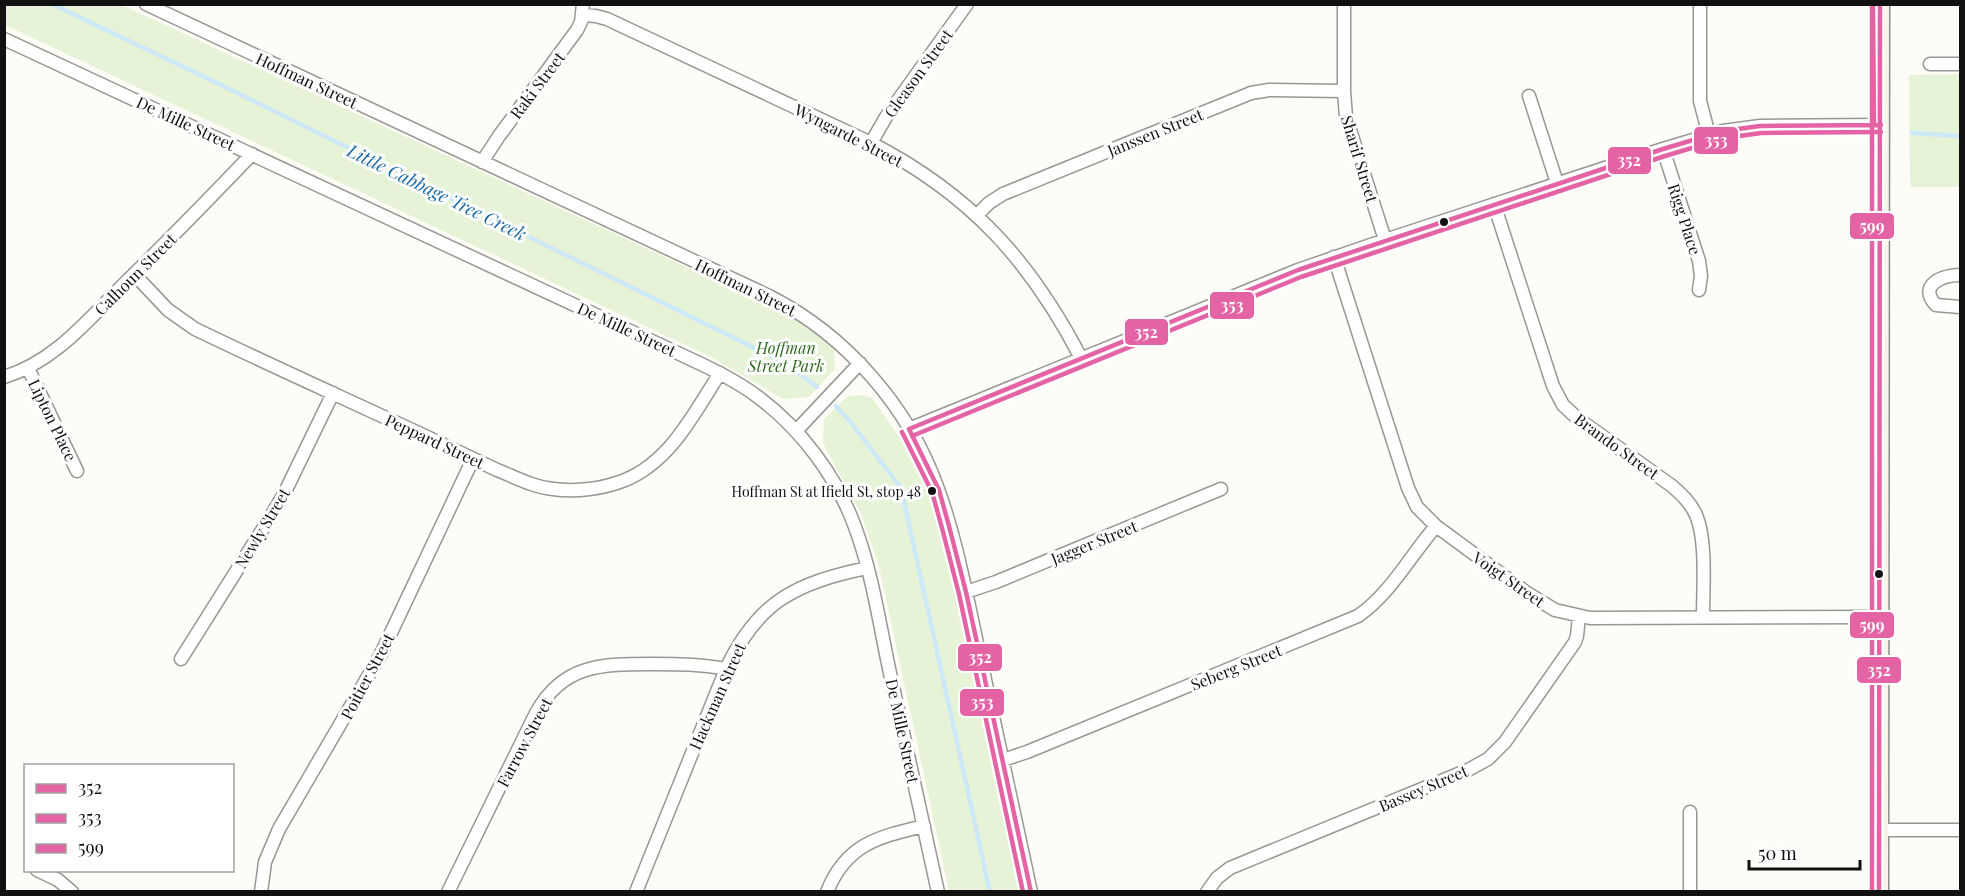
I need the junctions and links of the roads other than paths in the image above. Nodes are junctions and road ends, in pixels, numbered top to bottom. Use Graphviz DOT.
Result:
graph roads {
  1 [pos="146,4"];
  2 [pos="967,4"];
  3 [pos="1344,4"];
  4 [pos="1700,4"];
  5 [pos="1880,4"];
  6 [pos="583,10"];
  7 [pos="4,39"];
  8 [pos="1930,64"];
  9 [pos="1960,64"];
  10 [pos="1344,91"];
  11 [pos="1529,96"];
  12 [pos="1881,125"];
  13 [pos="1709,135"];
  14 [pos="871,143"];
  15 [pos="1663,149"];
  16 [pos="252,154"];
  17 [pos="482,162"];
  18 [pos="1557,183"];
  19 [pos="1494,204"];
  20 [pos="977,215"];
  21 [pos="1385,240"];
  22 [pos="1334,257"];
  23 [pos="134,274"];
  24 [pos="1960,275"];
  25 [pos="1699,290"];
  26 [pos="1960,307"];
  27 [pos="1081,358"];
  28 [pos="860,363"];
  29 [pos="28,368"];
  30 [pos="720,373"];
  31 [pos="4,376"];
  32 [pos="333,393"];
  33 [pos="909,429"];
  34 [pos="796,431"];
  35 [pos="473,459"];
  36 [pos="77,471"];
  37 [pos="1221,489"];
  38 [pos="1436,526"];
  39 [pos="867,568"];
  40 [pos="966,592"];
  41 [pos="1579,616"];
  42 [pos="1703,617"];
  43 [pos="1880,617"];
  44 [pos="181,658"];
  45 [pos="726,669"];
  46 [pos="1003,760"];
  47 [pos="1690,812"];
  48 [pos="924,826"];
  49 [pos="1960,830"];
  50 [pos="1878,831"];
  51 [pos="41,872"];
  52 [pos="72,891"];
  53 [pos="261,891"];
  54 [pos="448,891"];
  55 [pos="636,891"];
  56 [pos="827,891"];
  57 [pos="938,891"];
  58 [pos="1031,891"];
  59 [pos="1207,891"];
  60 [pos="1690,891"];
  61 [pos="1879,891"];
  1 -- 17 [label="street, Hoffman Street"];
  2 -- 14 [label="street, Gleason Street"];
  3 -- 10 [label="street, Sharif Street"];
  4 -- 13 [label="street"];
  5 -- 12 [label="main road"];
  6 -- 14 [label="street, Wyngarde Street"];
  6 -- 17 [label="street, Raki Street"];
  7 -- 16 [label="street, De Mille Street"];
  8 -- 9 [label="street"];
  10 -- 20 [label="street, Janssen Street"];
  10 -- 21 [label="street, Sharif Street"];
  11 -- 18 [label="street"];
  12 -- 13 [label="street"];
  12 -- 43 [label="main road"];
  13 -- 15 [label="street"];
  14 -- 20 [label="street, Wyngarde Street"];
  15 -- 18 [label="street"];
  15 -- 25 [label="street, Rigg Place"];
  16 -- 23 [label="street, Calhoun Street"];
  16 -- 30 [label="street, De Mille Street"];
  17 -- 28 [label="street, Hoffman Street"];
  18 -- 19 [label="street"];
  19 -- 21 [label="street"];
  19 -- 42 [label="street, Brando Street"];
  20 -- 27 [label="street, Wyngarde Street"];
  21 -- 22 [label="street"];
  22 -- 27 [label="street"];
  22 -- 38 [label="street, Voigt Street"];
  23 -- 29 [label="street, Calhoun Street"];
  23 -- 32 [label="street, Peppard Street"];
  24 -- 26 [label="street"];
  27 -- 33 [label="street"];
  28 -- 33 [label="street, Hoffman Street"];
  28 -- 34 [label="street"];
  29 -- 31 [label="street, Calhoun Street"];
  29 -- 36 [label="street, Lipton Place"];
  30 -- 34 [label="street, De Mille Street"];
  30 -- 35 [label="street, Peppard Street"];
  32 -- 35 [label="street, Peppard Street"];
  32 -- 44 [label="street, Newly Street"];
  33 -- 40 [label="street, Hoffman Street"];
  34 -- 39 [label="street, De Mille Street"];
  35 -- 53 [label="street, Poitier Street"];
  37 -- 40 [label="street, Jagger Street"];
  38 -- 41 [label="street, Voigt Street"];
  38 -- 46 [label="street, Seberg Street"];
  39 -- 45 [label="street, Hackman Street"];
  39 -- 48 [label="street, De Mille Street"];
  40 -- 46 [label="street, Hoffman Street"];
  41 -- 42 [label="street, Voigt Street"];
  41 -- 59 [label="street, Bassey Street"];
  42 -- 43 [label="street, Voigt Street"];
  43 -- 50 [label="main road"];
  45 -- 54 [label="street, Farrow Street"];
  45 -- 55 [label="street, Hackman Street"];
  46 -- 58 [label="street, Hoffman Street"];
  47 -- 60 [label="street"];
  48 -- 56 [label="street"];
  48 -- 57 [label="street, De Mille Street"];
  49 -- 50 [label="street"];
  50 -- 61 [label="main road"];
  51 -- 52 [label="street"];
}
